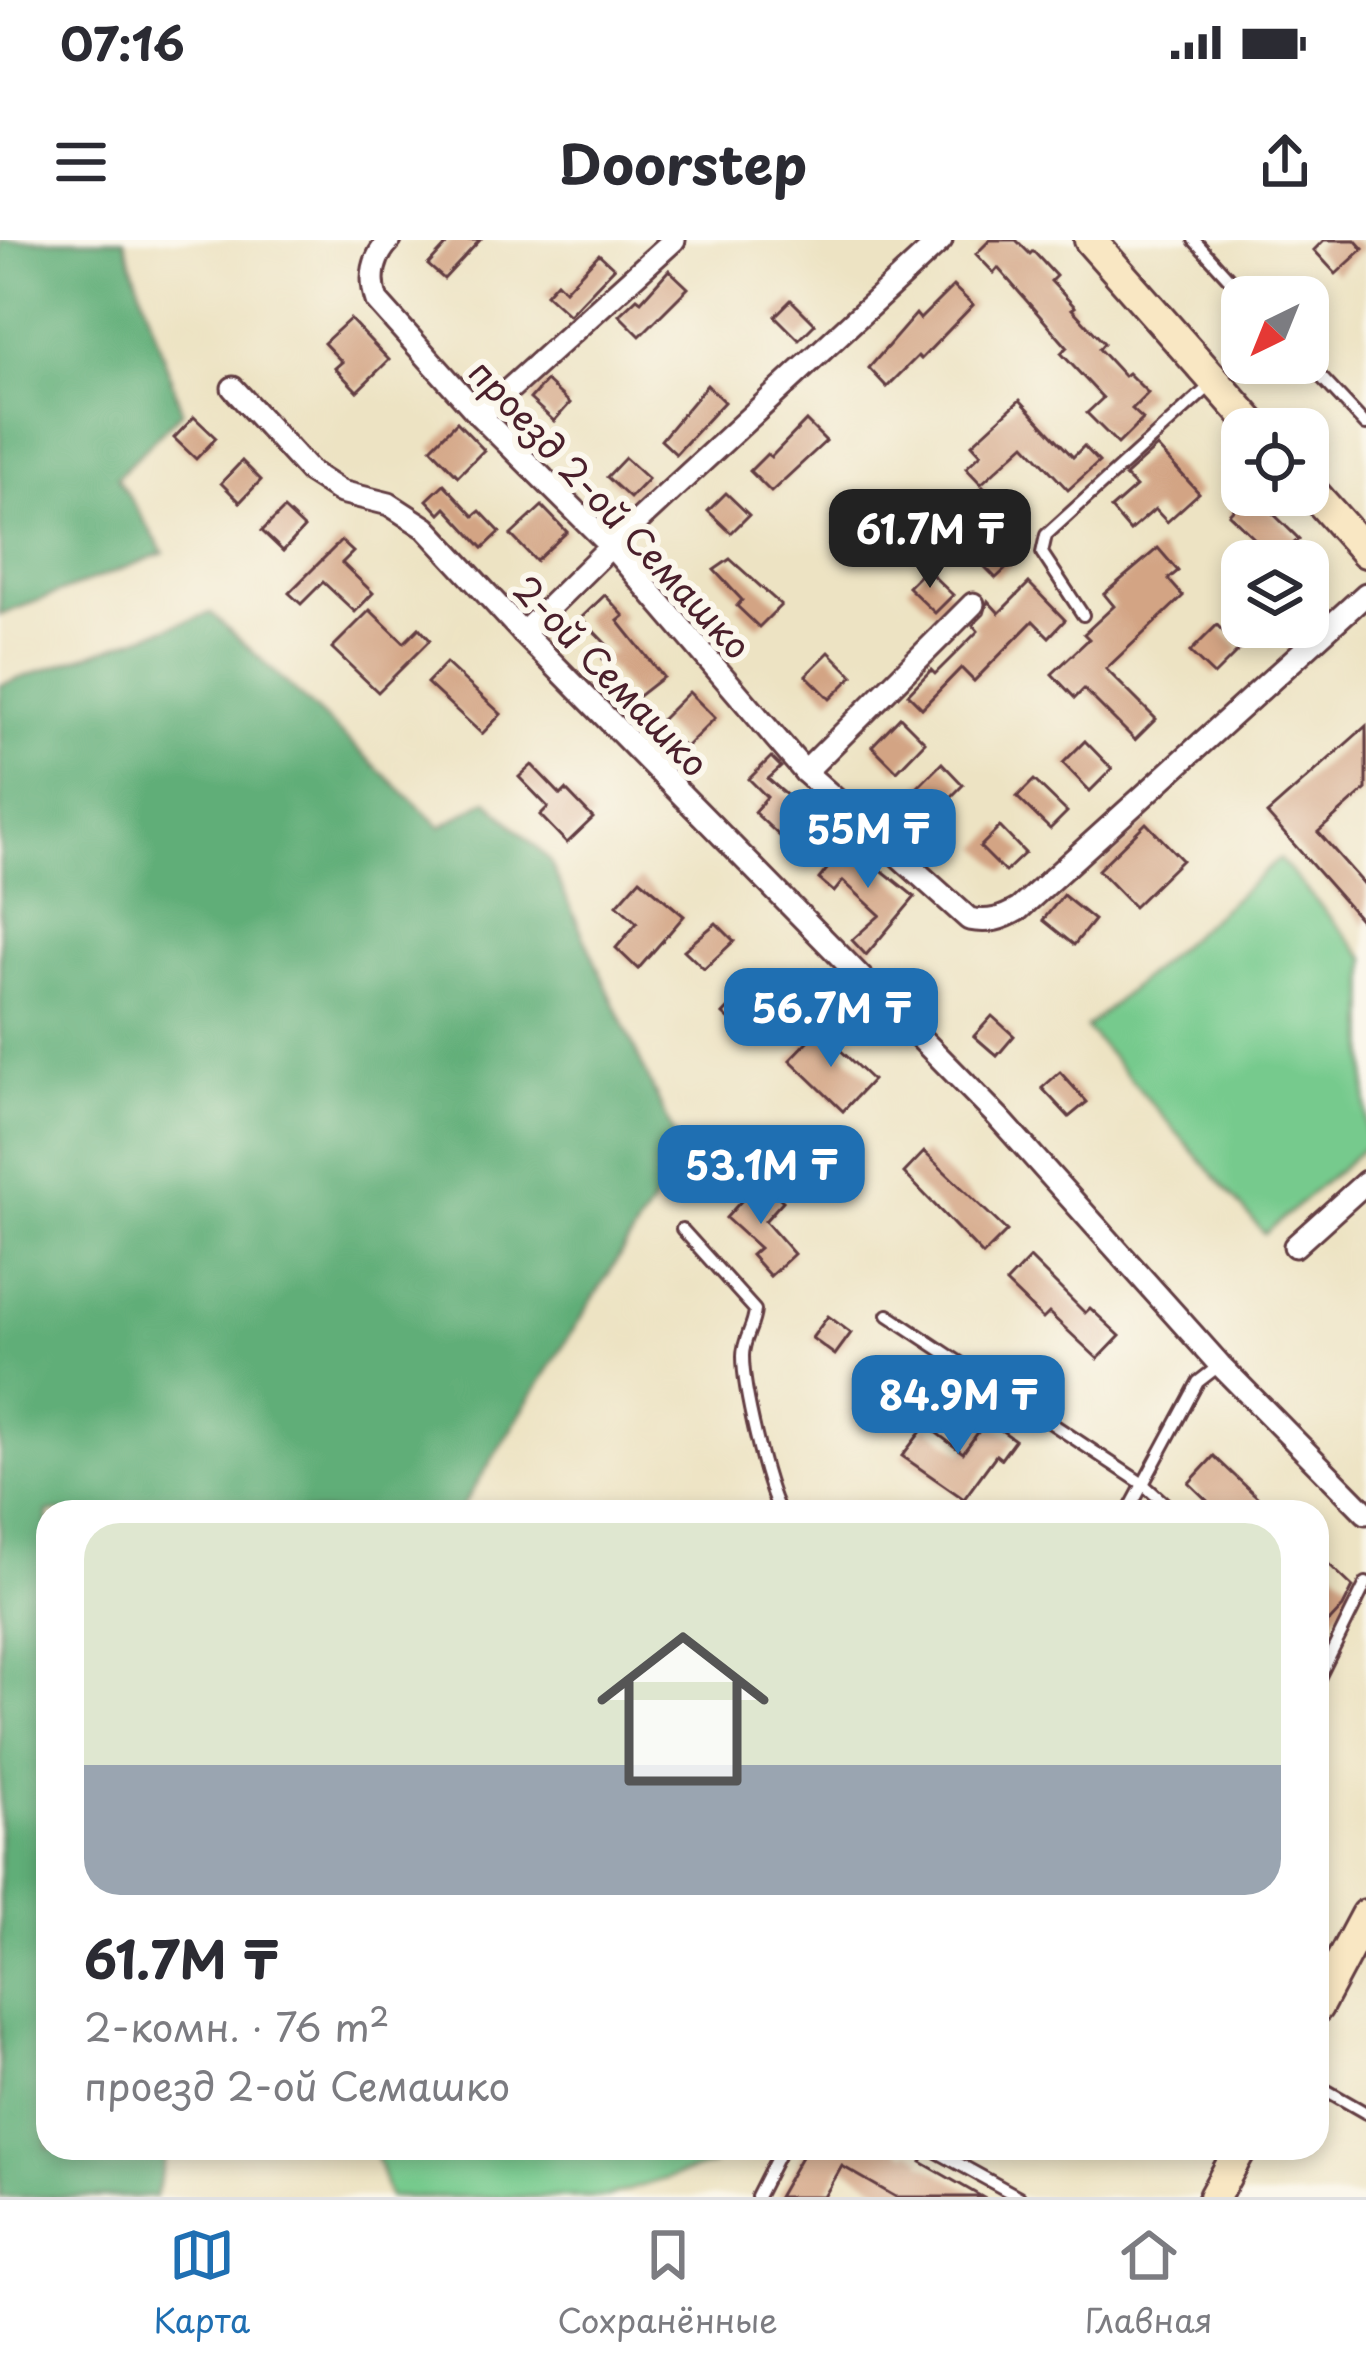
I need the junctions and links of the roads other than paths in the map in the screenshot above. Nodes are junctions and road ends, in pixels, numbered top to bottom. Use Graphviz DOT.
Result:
graph roads {
  1 [pos="390,240"];
  2 [pos="674,240"];
  3 [pos="941,240"];
  4 [pos="1090,240"];
  5 [pos="1194,240"];
  6 [pos="1227,276"];
  7 [pos="1215,382"];
  8 [pos="1328,384"];
  9 [pos="233,388"];
  10 [pos="1238,408"];
  11 [pos="480,416"];
  12 [pos="1366,425"];
  13 [pos="1329,511"];
  14 [pos="610,546"];
  15 [pos="1366,552"];
  16 [pos="1366,594"];
  17 [pos="973,604"];
  18 [pos="1083,615"];
  19 [pos="523,633"];
  20 [pos="805,772"];
  21 [pos="1366,1182"];
  22 [pos="682,1229"];
  23 [pos="1294,1246"];
  24 [pos="888,1315"];
  25 [pos="1220,1365"];
  26 [pos="1143,1484"];
  27 [pos="776,1500"];
  28 [pos="1134,1500"];
  29 [pos="1161,1500"];
  30 [pos="1366,1513"];
  31 [pos="1366,1583"];
  32 [pos="1329,1658"];
  33 [pos="1366,1915"];
  34 [pos="1329,1984"];
  35 [pos="1329,2092"];
  36 [pos="1366,2113"];
  37 [pos="776,2160"];
  38 [pos="952,2160"];
  39 [pos="1234,2160"];
  40 [pos="757,2197"];
  41 [pos="1019,2197"];
  42 [pos="1214,2197"];
  1 -- 11 [label="street, проезд 2-ой Семашко"];
  2 -- 11 [label="street"];
  3 -- 14 [label="street"];
  4 -- 7 [label="street"];
  5 -- 6 [label="lane"];
  7 -- 10 [label="street"];
  7 -- 18 [label="lane"];
  8 -- 12 [label="lane"];
  9 -- 19 [label="street, 2-ой Семашко"];
  11 -- 14 [label="street, проезд 2-ой Семашко"];
  13 -- 15 [label="street"];
  14 -- 19 [label="street"];
  14 -- 20 [label="street, проезд 2-ой Семашко"];
  16 -- 20 [label="street, проезд 2-ой Семашко"];
  17 -- 20 [label="street"];
  19 -- 25 [label="street, 2-ой Семашко"];
  21 -- 23 [label="street"];
  22 -- 27 [label="lane"];
  24 -- 26 [label="lane"];
  25 -- 26 [label="lane"];
  25 -- 30 [label="street, 2-ой Семашко"];
  26 -- 28 [label="lane"];
  26 -- 29 [label="lane"];
  31 -- 32 [label="lane"];
  33 -- 34 [label="street"];
  35 -- 36 [label="lane"];
  37 -- 40 [label="lane"];
  38 -- 41 [label="lane"];
  39 -- 42 [label="street"];
}
